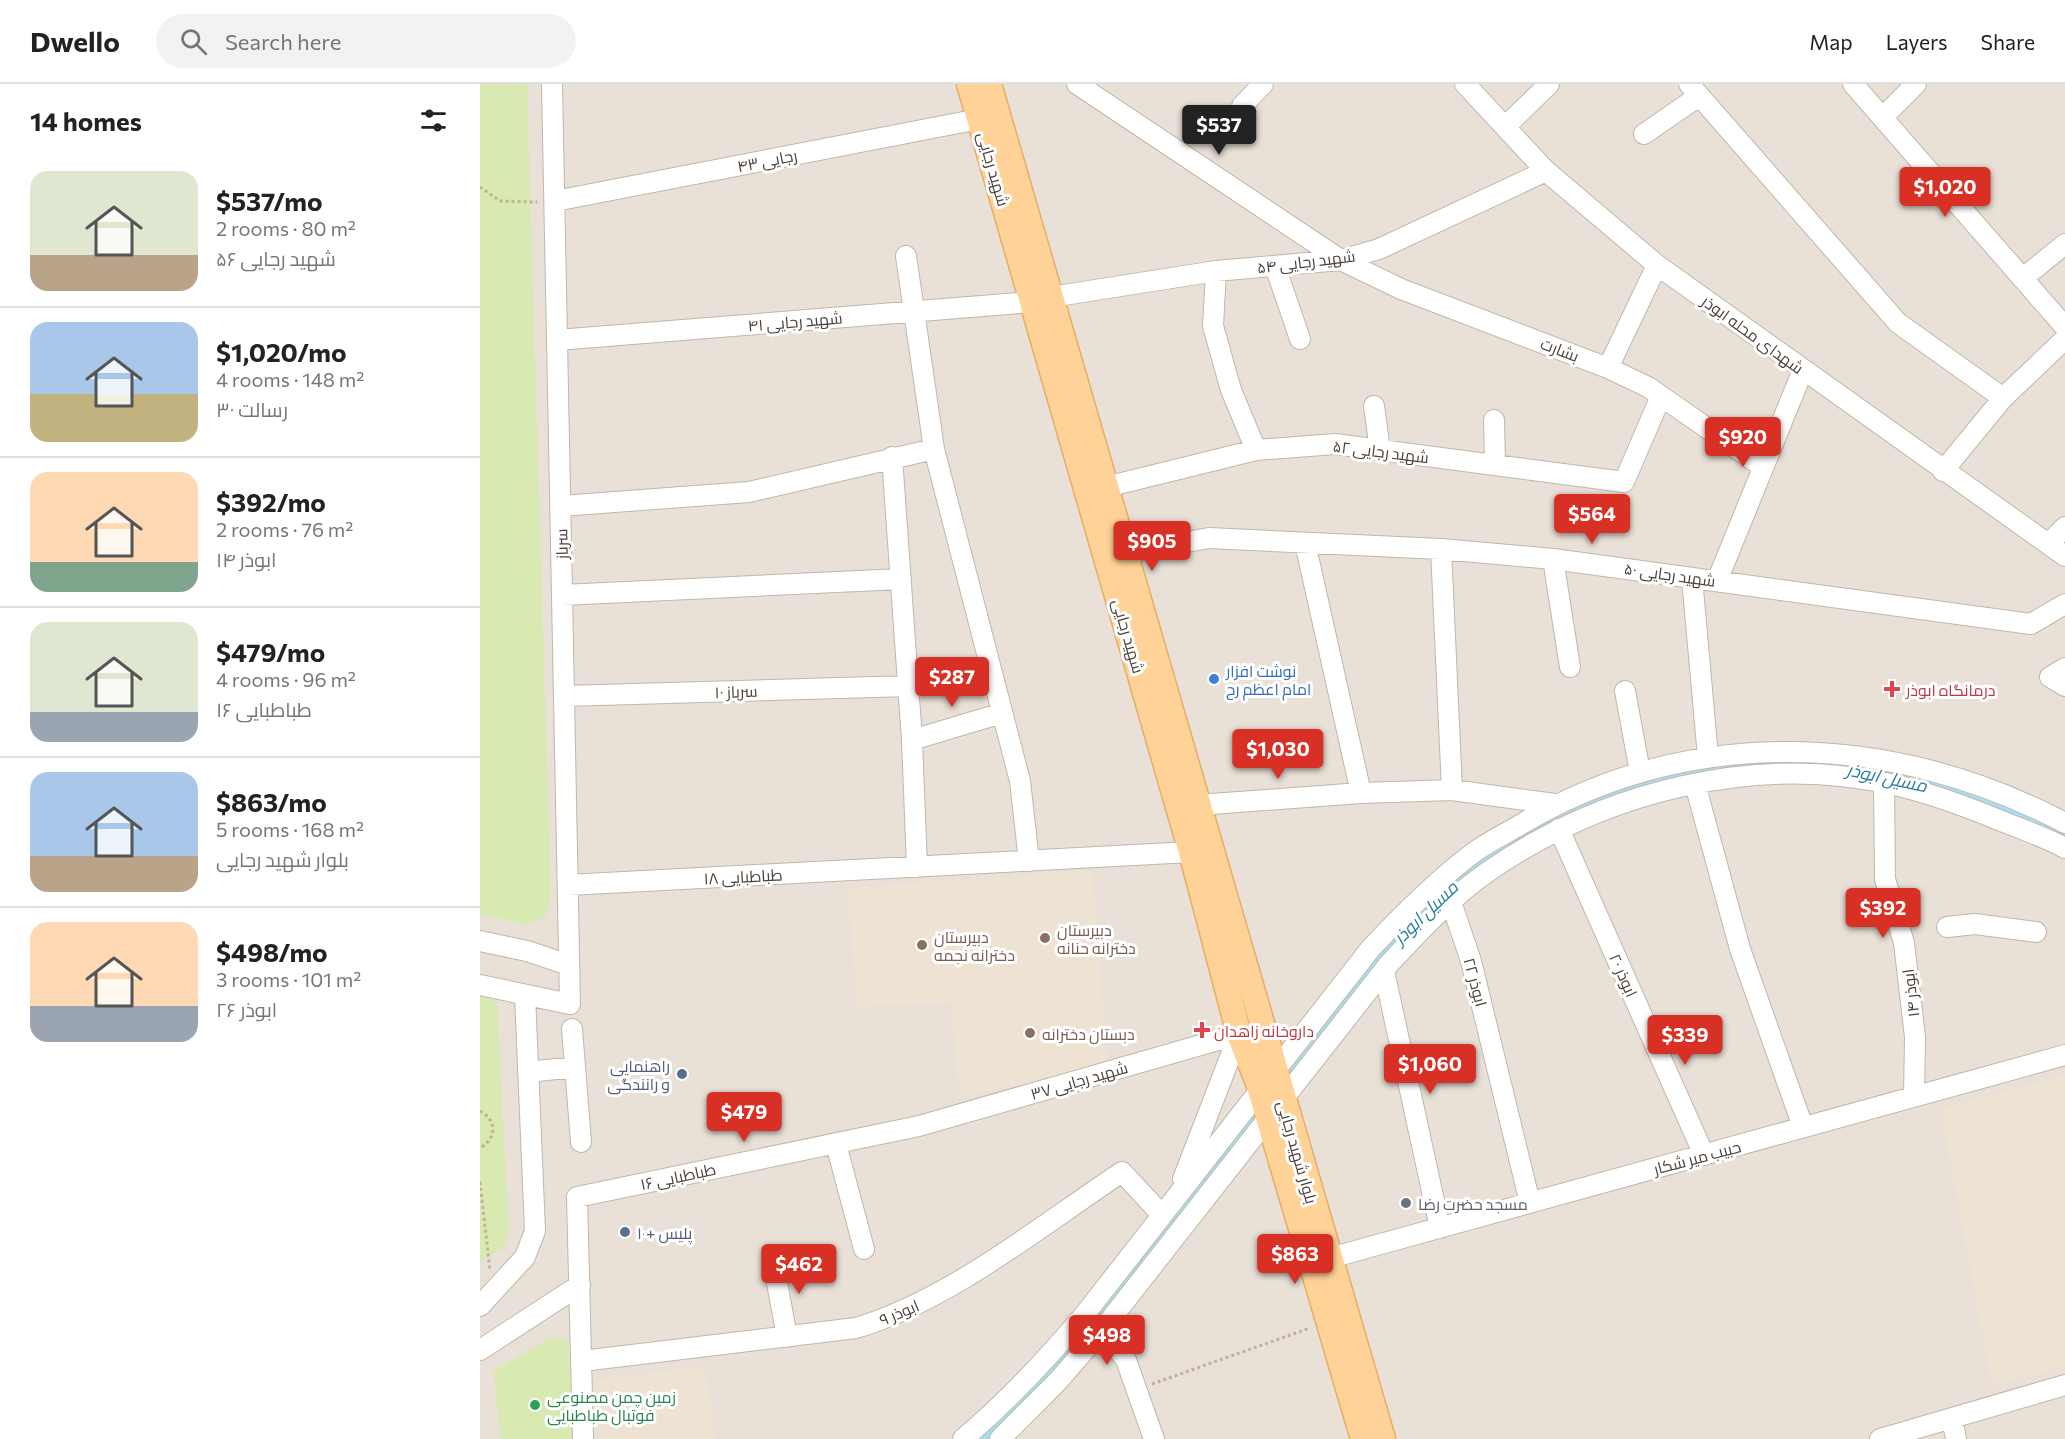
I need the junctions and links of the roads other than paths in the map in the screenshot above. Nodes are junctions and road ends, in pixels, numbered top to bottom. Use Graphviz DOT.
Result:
graph roads {
  1 [pos="552,84"];
  2 [pos="969,84"];
  3 [pos="989,84"];
  4 [pos="1077,84"];
  5 [pos="1263,84"];
  6 [pos="1465,84"];
  7 [pos="1549,84"];
  8 [pos="1853,84"];
  9 [pos="1916,84"];
  10 [pos="1694,90"];
  11 [pos="1242,106"];
  12 [pos="1883,117"];
  13 [pos="979,118"];
  14 [pos="1505,127"];
  15 [pos="1644,134"];
  16 [pos="1546,171"];
  17 [pos="555,201"];
  18 [pos="2065,244"];
  19 [pos="906,256"];
  20 [pos="1341,260"];
  21 [pos="1657,265"];
  22 [pos="1275,266"];
  23 [pos="1216,271"];
  24 [pos="2023,278"];
  25 [pos="1042,300"];
  26 [pos="914,312"];
  27 [pos="2065,327"];
  28 [pos="1300,339"];
  29 [pos="2065,339"];
  30 [pos="557,340"];
  31 [pos="1608,368"];
  32 [pos="1803,370"];
  33 [pos="1661,396"];
  34 [pos="2003,398"];
  35 [pos="1374,406"];
  36 [pos="1494,420"];
  37 [pos="934,449"];
  38 [pos="1256,450"];
  39 [pos="1380,450"];
  40 [pos="892,457"];
  41 [pos="1495,465"];
  42 [pos="1763,467"];
  43 [pos="1943,471"];
  44 [pos="1106,488"];
  45 [pos="561,506"];
  46 [pos="2065,526"];
  47 [pos="1305,543"];
  48 [pos="2048,544"];
  49 [pos="1441,549"];
  50 [pos="1125,553"];
  51 [pos="2065,556"];
  52 [pos="1552,558"];
  53 [pos="1692,578"];
  54 [pos="901,579"];
  55 [pos="1717,581"];
  56 [pos="562,595"];
  57 [pos="2065,604"];
  58 [pos="1570,667"];
  59 [pos="2065,668"];
  60 [pos="908,686"];
  61 [pos="2065,686"];
  62 [pos="1625,691"];
  63 [pos="564,696"];
  64 [pos="1002,712"];
  65 [pos="912,740"];
  66 [pos="1708,757"];
  67 [pos="1640,772"];
  68 [pos="1695,784"];
  69 [pos="1884,784"];
  70 [pos="1452,790"];
  71 [pos="1361,793"];
  72 [pos="1555,804"];
  73 [pos="1198,805"];
  74 [pos="2065,823"];
  75 [pos="1559,829"];
  76 [pos="2065,848"];
  77 [pos="1191,852"];
  78 [pos="1029,861"];
  79 [pos="917,867"];
  80 [pos="568,885"];
  81 [pos="1450,902"];
  82 [pos="1947,927"];
  83 [pos="2036,932"];
  84 [pos="480,941"];
  85 [pos="569,965"];
  86 [pos="1384,971"];
  87 [pos="480,985"];
  88 [pos="525,995"];
  89 [pos="572,1029"];
  90 [pos="1239,1034"];
  91 [pos="2065,1055"];
  92 [pos="575,1066"];
  93 [pos="528,1072"];
  94 [pos="1267,1081"];
  95 [pos="1914,1096"];
  96 [pos="1276,1109"];
  97 [pos="919,1126"];
  98 [pos="1803,1127"];
  99 [pos="580,1142"];
  100 [pos="836,1144"];
  101 [pos="1704,1155"];
  102 [pos="1175,1199"];
  103 [pos="1530,1203"];
  104 [pos="1162,1215"];
  105 [pos="1440,1228"];
  106 [pos="864,1249"];
  107 [pos="1330,1258"];
  108 [pos="773,1261"];
  109 [pos="580,1285"];
  110 [pos="486,1300"];
  111 [pos="1103,1329"];
  112 [pos="787,1337"];
  113 [pos="480,1350"];
  114 [pos="582,1361"];
  115 [pos="2065,1385"];
  116 [pos="1952,1418"];
  117 [pos="583,1439"];
  118 [pos="963,1439"];
  119 [pos="1000,1439"];
  120 [pos="1154,1439"];
  121 [pos="1363,1439"];
  122 [pos="1383,1439"];
  123 [pos="1880,1439"];
  124 [pos="1956,1439"];
  1 -- 17 [label="street, سرباز"];
  2 -- 13 [label="main road, شهید رجایی"];
  3 -- 25 [label="main road, شهید رجایی"];
  4 -- 20 [label="street, بشارت"];
  5 -- 11 [label="street"];
  6 -- 14 [label="street, شهدای محله ابوذر"];
  7 -- 14 [label="street"];
  8 -- 12 [label="street"];
  9 -- 12 [label="street"];
  10 -- 15 [label="street"];
  10 -- 34 [label="street"];
  12 -- 24 [label="street"];
  13 -- 17 [label="street, رجایی ۴۳"];
  13 -- 25 [label="main road, شهید رجایی"];
  14 -- 16 [label="street, شهدای محله ابوذر"];
  16 -- 20 [label="street, شهید رجایی ۵۴"];
  16 -- 21 [label="street, شهدای محله ابوذر"];
  17 -- 30 [label="street, سرباز"];
  18 -- 24 [label="street"];
  19 -- 26 [label="street"];
  20 -- 22 [label="street, شهید رجایی ۵۴"];
  20 -- 31 [label="street, بشارت"];
  21 -- 31 [label="street"];
  21 -- 32 [label="street, شهدای محله ابوذر"];
  22 -- 23 [label="street, شهید رجایی ۵۴"];
  22 -- 28 [label="street"];
  23 -- 25 [label="street, شهید رجایی ۵۴"];
  23 -- 38 [label="street"];
  24 -- 27 [label="street"];
  25 -- 26 [label="street, شهید رجایی ۴۱"];
  25 -- 44 [label="main road, شهید رجایی"];
  25 -- 77 [label="main road, شهید رجایی"];
  26 -- 30 [label="street, شهید رجایی ۴۱"];
  26 -- 37 [label="street"];
  29 -- 34 [label="street"];
  30 -- 45 [label="street, سرباز"];
  31 -- 33 [label="street, بشارت"];
  32 -- 42 [label="street"];
  32 -- 43 [label="street, شهدای محله ابوذر"];
  33 -- 41 [label="street, شهید رجایی ۵۲"];
  33 -- 42 [label="street, بشارت"];
  34 -- 43 [label="street"];
  35 -- 39 [label="street"];
  36 -- 41 [label="street"];
  37 -- 40 [label="street"];
  37 -- 64 [label="street"];
  38 -- 39 [label="street, شهید رجایی ۵۲"];
  38 -- 44 [label="street, شهید رجایی ۵۲"];
  39 -- 41 [label="street, شهید رجایی ۵۲"];
  40 -- 45 [label="street"];
  40 -- 54 [label="street"];
  42 -- 55 [label="street"];
  43 -- 48 [label="street, شهدای محله ابوذر"];
  44 -- 50 [label="main road, شهید رجایی"];
  45 -- 56 [label="street, سرباز"];
  46 -- 48 [label="street"];
  47 -- 49 [label="street, شهید رجایی ۵۰"];
  47 -- 50 [label="street, شهید رجایی ۵۰"];
  47 -- 71 [label="street"];
  48 -- 51 [label="street, شهدای محله ابوذر"];
  49 -- 52 [label="street, شهید رجایی ۵۰"];
  49 -- 70 [label="street"];
  50 -- 73 [label="main road, شهید رجایی"];
  52 -- 53 [label="street, شهید رجایی ۵۰"];
  52 -- 58 [label="street"];
  53 -- 55 [label="street, شهید رجایی ۵۰"];
  53 -- 66 [label="street"];
  54 -- 56 [label="street"];
  54 -- 60 [label="street"];
  55 -- 57 [label="street, شهید رجایی ۵۰"];
  56 -- 63 [label="street, سرباز"];
  59 -- 61 [label="street"];
  60 -- 63 [label="street, سرباز ۱۰"];
  60 -- 65 [label="street"];
  62 -- 67 [label="street"];
  63 -- 80 [label="street, سرباز"];
  64 -- 65 [label="street"];
  64 -- 78 [label="street"];
  65 -- 79 [label="street"];
  66 -- 67 [label="street"];
  66 -- 74 [label="street"];
  67 -- 72 [label="street"];
  68 -- 69 [label="street"];
  68 -- 75 [label="street"];
  68 -- 98 [label="street"];
  69 -- 76 [label="street"];
  69 -- 95 [label="street, ابوذر ۱۴"];
  70 -- 71 [label="street"];
  70 -- 72 [label="street"];
  71 -- 73 [label="street"];
  72 -- 94 [label="street"];
  73 -- 94 [label="main road, شهید رجایی"];
  75 -- 81 [label="street"];
  75 -- 101 [label="street, ابوذر ۲۰"];
  77 -- 78 [label="street, طباطبایی ۱۸"];
  77 -- 90 [label="main road, شهید رجایی"];
  78 -- 79 [label="street, طباطبایی ۱۸"];
  79 -- 80 [label="street, طباطبایی ۱۸"];
  80 -- 85 [label="street, سرباز"];
  81 -- 86 [label="street"];
  81 -- 103 [label="street, ابوذر ۲۲"];
  82 -- 83 [label="street"];
  84 -- 85 [label="street"];
  85 -- 88 [label="street, سرباز"];
  86 -- 96 [label="street"];
  86 -- 105 [label="street"];
  87 -- 88 [label="street"];
  88 -- 93 [label="street"];
  89 -- 92 [label="street"];
  90 -- 94 [label="main road, شهید رجایی"];
  90 -- 97 [label="street, شهید رجایی ۳۷"];
  90 -- 102 [label="street"];
  91 -- 95 [label="street, حبیب میر شکار"];
  92 -- 93 [label="street"];
  92 -- 99 [label="street"];
  93 -- 110 [label="street"];
  94 -- 96 [label="main road, شهید رجایی"];
  94 -- 102 [label="street"];
  95 -- 98 [label="street, حبیب میر شکار"];
  96 -- 107 [label="main road, بلوار شهید رجایی"];
  96 -- 111 [label="street"];
  96 -- 121 [label="main road, بلوار شهید رجایی"];
  97 -- 100 [label="street, طباطبایی ۱۶"];
  98 -- 101 [label="street, حبیب میر شکار"];
  100 -- 106 [label="street"];
  100 -- 109 [label="street, طباطبایی ۱۶"];
  101 -- 103 [label="street, حبیب میر شکار"];
  102 -- 104 [label="street"];
  103 -- 105 [label="street, حبیب میر شکار"];
  104 -- 112 [label="street, ابوذر ۹"];
  104 -- 118 [label="street"];
  105 -- 107 [label="street, حبیب میر شکار"];
  107 -- 122 [label="main road, بلوار شهید رجایی"];
  108 -- 112 [label="street"];
  109 -- 113 [label="street"];
  109 -- 114 [label="street"];
  111 -- 119 [label="street"];
  111 -- 120 [label="street"];
  112 -- 114 [label="street, ابوذر ۹"];
  114 -- 117 [label="street"];
  115 -- 116 [label="street"];
  116 -- 123 [label="street"];
  116 -- 124 [label="street"];
}
